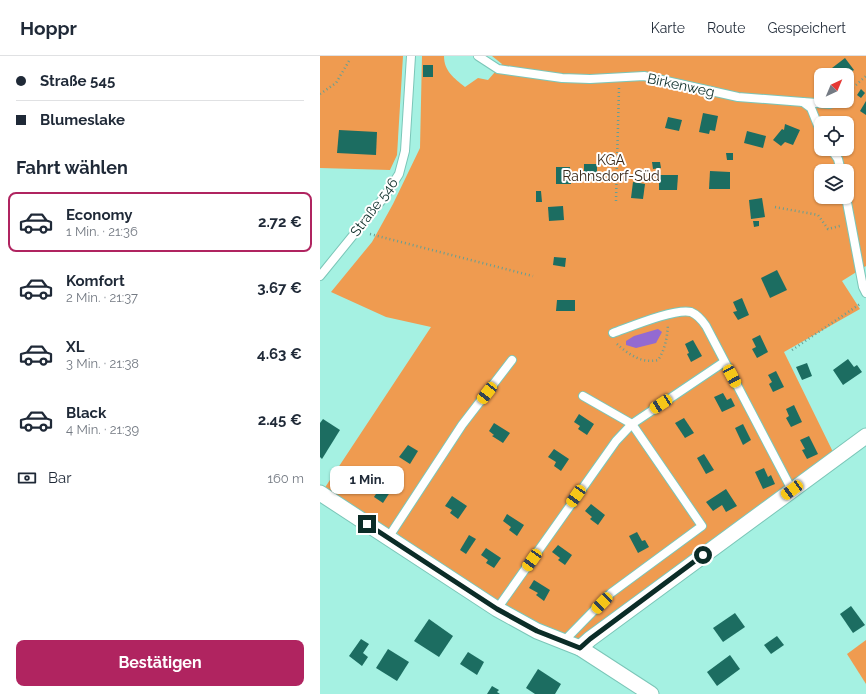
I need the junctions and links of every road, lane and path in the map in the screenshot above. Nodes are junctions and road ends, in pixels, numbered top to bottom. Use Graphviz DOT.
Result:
graph roads {
  1 [pos="411,56"];
  2 [pos="478,56"];
  3 [pos="349,61"];
  4 [pos="866,76"];
  5 [pos="620,78"];
  6 [pos="854,87"];
  7 [pos="320,94"];
  8 [pos="803,102"];
  9 [pos="814,103"];
  10 [pos="814,116"];
  11 [pos="616,201"];
  12 [pos="848,204"];
  13 [pos="775,207"];
  14 [pos="852,223"];
  15 [pos="359,229"];
  16 [pos="320,276"];
  17 [pos="533,276"];
  18 [pos="866,293"];
  19 [pos="862,303"];
  20 [pos="668,315"];
  21 [pos="613,332"];
  22 [pos="792,350"];
  23 [pos="512,360"];
  24 [pos="724,362"];
  25 [pos="583,396"];
  26 [pos="632,424"];
  27 [pos="866,436"];
  28 [pos="792,490"];
  29 [pos="320,494"];
  30 [pos="388,538"];
  31 [pos="497,609"];
  32 [pos="563,642"];
  33 [pos="580,648"];
  34 [pos="651,694"];
  1 -- 15 [label="lane, Straße 546"];
  2 -- 5 [label="lane, Birkenweg"];
  3 -- 7 [label="path"];
  4 -- 6 [label="path"];
  5 -- 8 [label="lane, Birkenweg"];
  5 -- 11 [label="path"];
  8 -- 9 [label="lane, Birkenweg"];
  8 -- 10 [label="lane"];
  12 -- 14 [label="lane"];
  13 -- 14 [label="path"];
  14 -- 18 [label="lane"];
  15 -- 16 [label="lane, Straße 546"];
  15 -- 17 [label="path"];
  19 -- 22 [label="path"];
  20 -- 21 [label="lane"];
  20 -- 21 [label="path"];
  20 -- 24 [label="lane"];
  23 -- 30 [label="lane"];
  24 -- 26 [label="lane"];
  24 -- 28 [label="lane"];
  25 -- 26 [label="lane"];
  26 -- 31 [label="lane"];
  26 -- 32 [label="lane"];
  27 -- 28 [label="street"];
  28 -- 33 [label="street"];
  29 -- 30 [label="street"];
  30 -- 31 [label="street"];
  31 -- 32 [label="street"];
  32 -- 33 [label="street"];
  33 -- 34 [label="street"];
}
